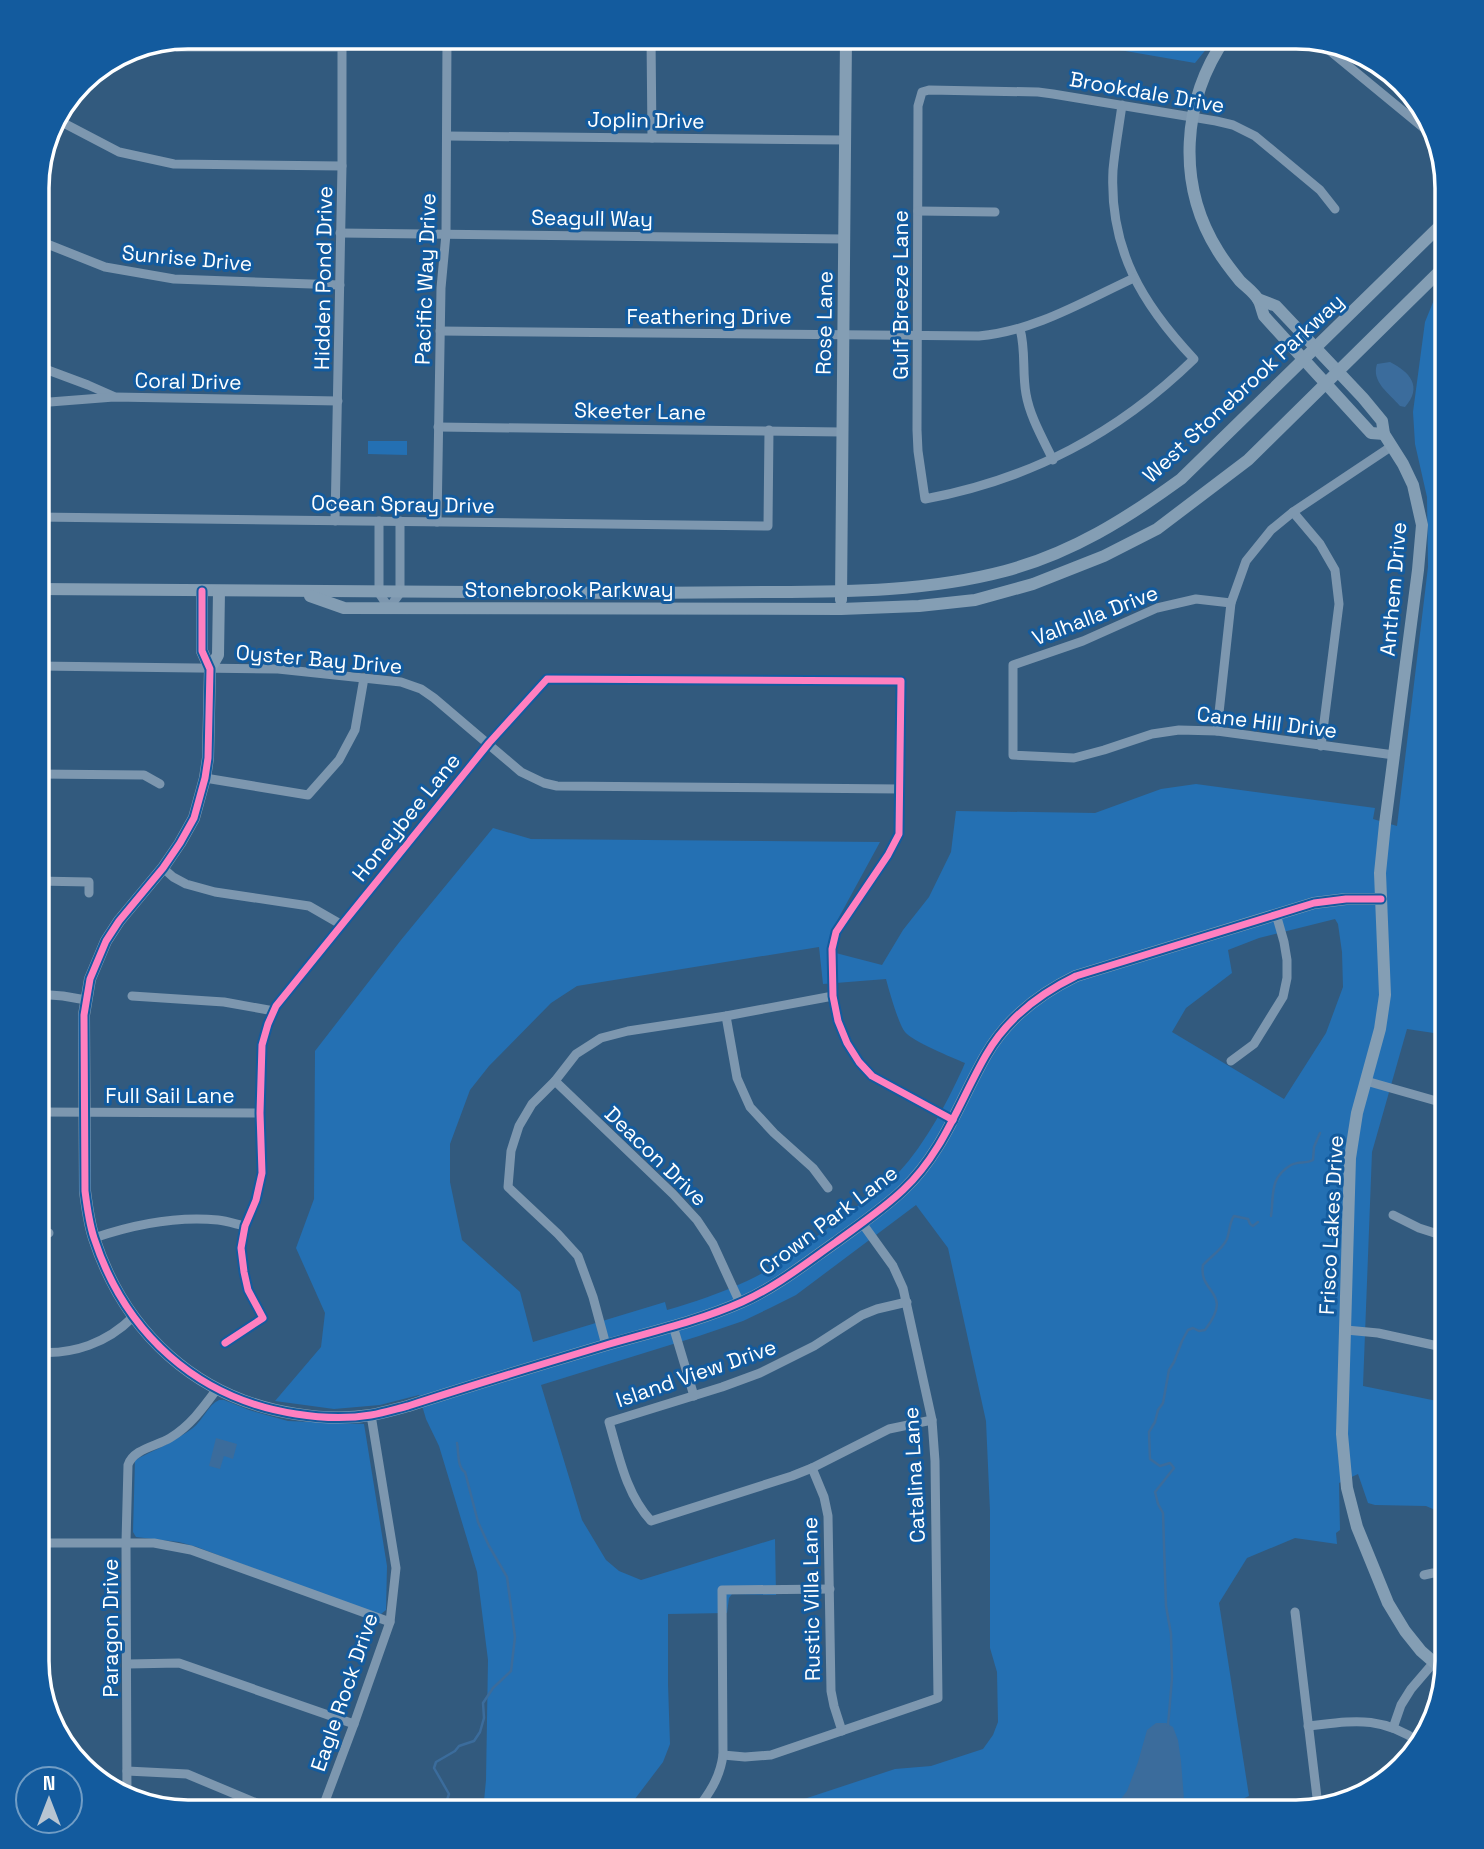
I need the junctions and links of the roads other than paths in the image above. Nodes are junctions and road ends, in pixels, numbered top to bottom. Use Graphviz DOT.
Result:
graph roads {
  1 [pos="342,49"];
  2 [pos="447,49"];
  3 [pos="651,49"];
  4 [pos="846,49"];
  5 [pos="1219,49"];
  6 [pos="1334,55"];
  7 [pos="922,92"];
  8 [pos="1122,105"];
  9 [pos="1192,117"];
  10 [pos="65,123"];
  11 [pos="1421,126"];
  12 [pos="447,136"];
  13 [pos="652,138"];
  14 [pos="845,140"];
  15 [pos="342,166"];
  16 [pos="1335,209"];
  17 [pos="918,211"];
  18 [pos="995,212"];
  19 [pos="1435,231"];
  20 [pos="340,233"];
  21 [pos="446,234"];
  22 [pos="844,239"];
  23 [pos="49,245"];
  24 [pos="1435,276"];
  25 [pos="1134,278"];
  26 [pos="340,285"];
  27 [pos="1258,299"];
  28 [pos="1020,329"];
  29 [pos="440,331"];
  30 [pos="843,335"];
  31 [pos="917,336"];
  32 [pos="1315,348"];
  33 [pos="1304,359"];
  34 [pos="49,370"];
  35 [pos="1337,373"];
  36 [pos="1326,383"];
  37 [pos="114,397"];
  38 [pos="338,401"];
  39 [pos="49,403"];
  40 [pos="438,427"];
  41 [pos="769,430"];
  42 [pos="842,432"];
  43 [pos="1384,434"];
  44 [pos="1392,446"];
  45 [pos="1053,460"];
  46 [pos="1293,512"];
  47 [pos="49,517"];
  48 [pos="335,521"];
  49 [pos="379,521"];
  50 [pos="400,522"];
  51 [pos="437,522"];
  52 [pos="49,589"];
  53 [pos="202,591"];
  54 [pos="219,591"];
  55 [pos="841,592"];
  56 [pos="300,593"];
  57 [pos="379,593"];
  58 [pos="400,593"];
  59 [pos="1231,603"];
  60 [pos="389,608"];
  61 [pos="841,608"];
  62 [pos="49,666"];
  63 [pos="210,669"];
  64 [pos="364,678"];
  65 [pos="1217,732"];
  66 [pos="489,743"];
  67 [pos="1321,746"];
  68 [pos="1013,755"];
  69 [pos="1394,755"];
  70 [pos="49,774"];
  71 [pos="205,778"];
  72 [pos="160,784"];
  73 [pos="900,789"];
  74 [pos="163,868"];
  75 [pos="49,881"];
  76 [pos="89,893"];
  77 [pos="1381,899"];
  78 [pos="1276,914"];
  79 [pos="342,925"];
  80 [pos="49,995"];
  81 [pos="132,996"];
  82 [pos="833,996"];
  83 [pos="86,1000"];
  84 [pos="274,1011"];
  85 [pos="726,1017"];
  86 [pos="1231,1061"];
  87 [pos="555,1081"];
  88 [pos="1366,1081"];
  89 [pos="1435,1101"];
  90 [pos="49,1112"];
  91 [pos="84,1112"];
  92 [pos="260,1113"];
  93 [pos="953,1120"];
  94 [pos="828,1188"];
  95 [pos="1393,1215"];
  96 [pos="862,1223"];
  97 [pos="244,1226"];
  98 [pos="1435,1233"];
  99 [pos="94,1238"];
  100 [pos="906,1302"];
  101 [pos="740,1303"];
  102 [pos="133,1317"];
  103 [pos="673,1326"];
  104 [pos="1346,1330"];
  105 [pos="225,1343"];
  106 [pos="606,1345"];
  107 [pos="1435,1346"];
  108 [pos="49,1352"];
  109 [pos="217,1389"];
  110 [pos="694,1396"];
  111 [pos="371,1415"];
  112 [pos="932,1420"];
  113 [pos="812,1468"];
  114 [pos="126,1542"];
  115 [pos="49,1543"];
  116 [pos="1435,1573"];
  117 [pos="1424,1575"];
  118 [pos="830,1589"];
  119 [pos="1295,1612"];
  120 [pos="390,1622"];
  121 [pos="1434,1662"];
  122 [pos="128,1664"];
  123 [pos="354,1724"];
  124 [pos="1308,1727"];
  125 [pos="1393,1728"];
  126 [pos="842,1731"];
  127 [pos="1413,1737"];
  128 [pos="723,1755"];
  129 [pos="127,1771"];
  130 [pos="127,1785"];
  131 [pos="1317,1798"];
  132 [pos="249,1800"];
  133 [pos="326,1800"];
  134 [pos="703,1800"];
  1 -- 15 [label="street, Hidden Pond Drive"];
  2 -- 12 [label="street, Pacific Way Drive"];
  3 -- 13 [label="street"];
  4 -- 14 [label="street, Rose Lane"];
  5 -- 9 [label="street, Anthem Drive"];
  6 -- 11 [label="street"];
  7 -- 8 [label="street, Brookdale Drive"];
  7 -- 17 [label="street, Gulf Breeze Lane"];
  8 -- 9 [label="street, Brookdale Drive"];
  8 -- 25 [label="street"];
  9 -- 16 [label="street, Brookdale Drive"];
  9 -- 27 [label="street, Anthem Drive"];
  10 -- 15 [label="street"];
  12 -- 13 [label="street, Joplin Drive"];
  12 -- 21 [label="street, Pacific Way Drive"];
  13 -- 14 [label="street, Joplin Drive"];
  14 -- 22 [label="street, Rose Lane"];
  15 -- 20 [label="street, Hidden Pond Drive"];
  17 -- 18 [label="street"];
  17 -- 31 [label="street, Gulf Breeze Lane"];
  19 -- 32 [label="street, West Stonebrook Parkway"];
  20 -- 21 [label="street, Seagull Way"];
  20 -- 26 [label="street, Hidden Pond Drive"];
  21 -- 22 [label="street, Seagull Way"];
  21 -- 29 [label="street, Pacific Way Drive"];
  22 -- 30 [label="street, Rose Lane"];
  23 -- 26 [label="street, Sunrise Drive"];
  24 -- 35 [label="street"];
  25 -- 28 [label="street, Feathering Drive"];
  25 -- 45 [label="street"];
  26 -- 38 [label="street, Hidden Pond Drive"];
  27 -- 32 [label="street, Anthem Drive"];
  27 -- 33 [label="street, Anthem Drive"];
  28 -- 31 [label="street, Feathering Drive"];
  28 -- 45 [label="street"];
  29 -- 30 [label="street, Feathering Drive"];
  29 -- 40 [label="street, Pacific Way Drive"];
  30 -- 31 [label="street, Feathering Drive"];
  30 -- 42 [label="street, Rose Lane"];
  31 -- 45 [label="street, Gulf Breeze Lane"];
  32 -- 33 [label="street, West Stonebrook Parkway"];
  32 -- 35 [label="street, Anthem Drive"];
  33 -- 36 [label="street, Anthem Drive"];
  33 -- 55 [label="street, West Stonebrook Parkway"];
  34 -- 37 [label="street"];
  35 -- 36 [label="street"];
  35 -- 43 [label="street, Anthem Drive"];
  36 -- 43 [label="street, Anthem Drive"];
  36 -- 61 [label="street"];
  37 -- 38 [label="street, Coral Drive"];
  37 -- 39 [label="street, Coral Drive"];
  38 -- 48 [label="street, Hidden Pond Drive"];
  40 -- 41 [label="street, Skeeter Lane"];
  40 -- 51 [label="street, Pacific Way Drive"];
  41 -- 42 [label="street, Skeeter Lane"];
  41 -- 51 [label="street, Ocean Spray Drive"];
  42 -- 55 [label="street, Rose Lane"];
  43 -- 44 [label="street, Anthem Drive"];
  44 -- 46 [label="street"];
  44 -- 69 [label="street, Anthem Drive"];
  46 -- 59 [label="street"];
  46 -- 67 [label="street"];
  47 -- 48 [label="street, Ocean Spray Drive"];
  48 -- 49 [label="street, Ocean Spray Drive"];
  49 -- 50 [label="street, Ocean Spray Drive"];
  49 -- 57 [label="street"];
  50 -- 51 [label="street, Ocean Spray Drive"];
  50 -- 58 [label="street"];
  52 -- 53 [label="street, Stonebrook Parkway"];
  53 -- 54 [label="street, Stonebrook Parkway"];
  53 -- 63 [label="street"];
  54 -- 56 [label="street, Stonebrook Parkway"];
  54 -- 63 [label="street"];
  55 -- 58 [label="street, Stonebrook Parkway"];
  55 -- 61 [label="street, Rose Lane"];
  56 -- 57 [label="street, Stonebrook Parkway"];
  56 -- 60 [label="street, Stonebrook Parkway"];
  57 -- 58 [label="street, Stonebrook Parkway"];
  57 -- 60 [label="street"];
  58 -- 60 [label="street"];
  59 -- 65 [label="street"];
  59 -- 68 [label="street, Valhalla Drive"];
  60 -- 61 [label="street, Stonebrook Parkway"];
  62 -- 63 [label="street, Oyster Bay Drive"];
  63 -- 64 [label="street, Oyster Bay Drive"];
  63 -- 71 [label="street, Crown Park Lane"];
  64 -- 66 [label="street, Oyster Bay Drive"];
  64 -- 71 [label="street"];
  65 -- 67 [label="street, Cane Hill Drive"];
  65 -- 68 [label="street, Cane Hill Drive"];
  66 -- 73 [label="street, Oyster Bay Drive"];
  66 -- 73 [label="street, Honeybee Lane"];
  66 -- 79 [label="street, Honeybee Lane"];
  67 -- 69 [label="street, Cane Hill Drive"];
  69 -- 77 [label="street, Frisco Lakes Drive"];
  70 -- 72 [label="street"];
  71 -- 74 [label="street, Crown Park Lane"];
  73 -- 82 [label="street"];
  74 -- 79 [label="street"];
  74 -- 83 [label="street, Crown Park Lane"];
  75 -- 76 [label="street"];
  77 -- 78 [label="street, Crown Park Lane"];
  77 -- 88 [label="street, Frisco Lakes Drive"];
  78 -- 86 [label="street"];
  78 -- 93 [label="street, Crown Park Lane"];
  79 -- 84 [label="street, Honeybee Lane"];
  80 -- 83 [label="street"];
  81 -- 84 [label="street"];
  82 -- 85 [label="street"];
  82 -- 93 [label="street"];
  83 -- 91 [label="street, Crown Park Lane"];
  84 -- 92 [label="street, Honeybee Lane"];
  85 -- 87 [label="street"];
  85 -- 94 [label="street"];
  87 -- 101 [label="street, Deacon Drive"];
  87 -- 106 [label="street"];
  88 -- 89 [label="street"];
  88 -- 104 [label="street, Frisco Lakes Drive"];
  90 -- 91 [label="street, Full Sail Lane"];
  91 -- 92 [label="street, Full Sail Lane"];
  91 -- 99 [label="street, Crown Park Lane"];
  92 -- 97 [label="street, Honeybee Lane"];
  93 -- 96 [label="street, Crown Park Lane"];
  95 -- 98 [label="street"];
  96 -- 100 [label="street, Catalina Lane"];
  96 -- 101 [label="street, Crown Park Lane"];
  97 -- 99 [label="street"];
  97 -- 105 [label="street, Honeybee Lane"];
  99 -- 102 [label="street, Crown Park Lane"];
  100 -- 110 [label="street, Island View Drive"];
  100 -- 112 [label="street, Catalina Lane"];
  101 -- 103 [label="street, Crown Park Lane"];
  102 -- 108 [label="street"];
  102 -- 109 [label="street, Crown Park Lane"];
  103 -- 106 [label="street, Crown Park Lane"];
  103 -- 110 [label="street"];
  104 -- 107 [label="street"];
  104 -- 121 [label="street, Frisco Lakes Drive"];
  106 -- 111 [label="street, Crown Park Lane"];
  109 -- 111 [label="street, Crown Park Lane"];
  109 -- 114 [label="street, Paragon Drive"];
  110 -- 113 [label="street, Island View Drive"];
  111 -- 120 [label="street, Eagle Rock Drive"];
  112 -- 113 [label="street"];
  112 -- 126 [label="street, Catalina Lane"];
  113 -- 118 [label="street, Rustic Villa Lane"];
  114 -- 115 [label="street"];
  114 -- 120 [label="street"];
  114 -- 122 [label="street, Paragon Drive"];
  116 -- 117 [label="street"];
  118 -- 126 [label="street, Rustic Villa Lane"];
  118 -- 128 [label="street"];
  119 -- 124 [label="street"];
  120 -- 123 [label="street, Eagle Rock Drive"];
  121 -- 125 [label="street"];
  122 -- 123 [label="street"];
  122 -- 129 [label="street, Paragon Drive"];
  123 -- 133 [label="street, Eagle Rock Drive"];
  124 -- 125 [label="street"];
  124 -- 131 [label="street"];
  125 -- 127 [label="street"];
  126 -- 128 [label="street"];
  128 -- 134 [label="street"];
  129 -- 130 [label="street, Paragon Drive"];
  129 -- 132 [label="street"];
}
